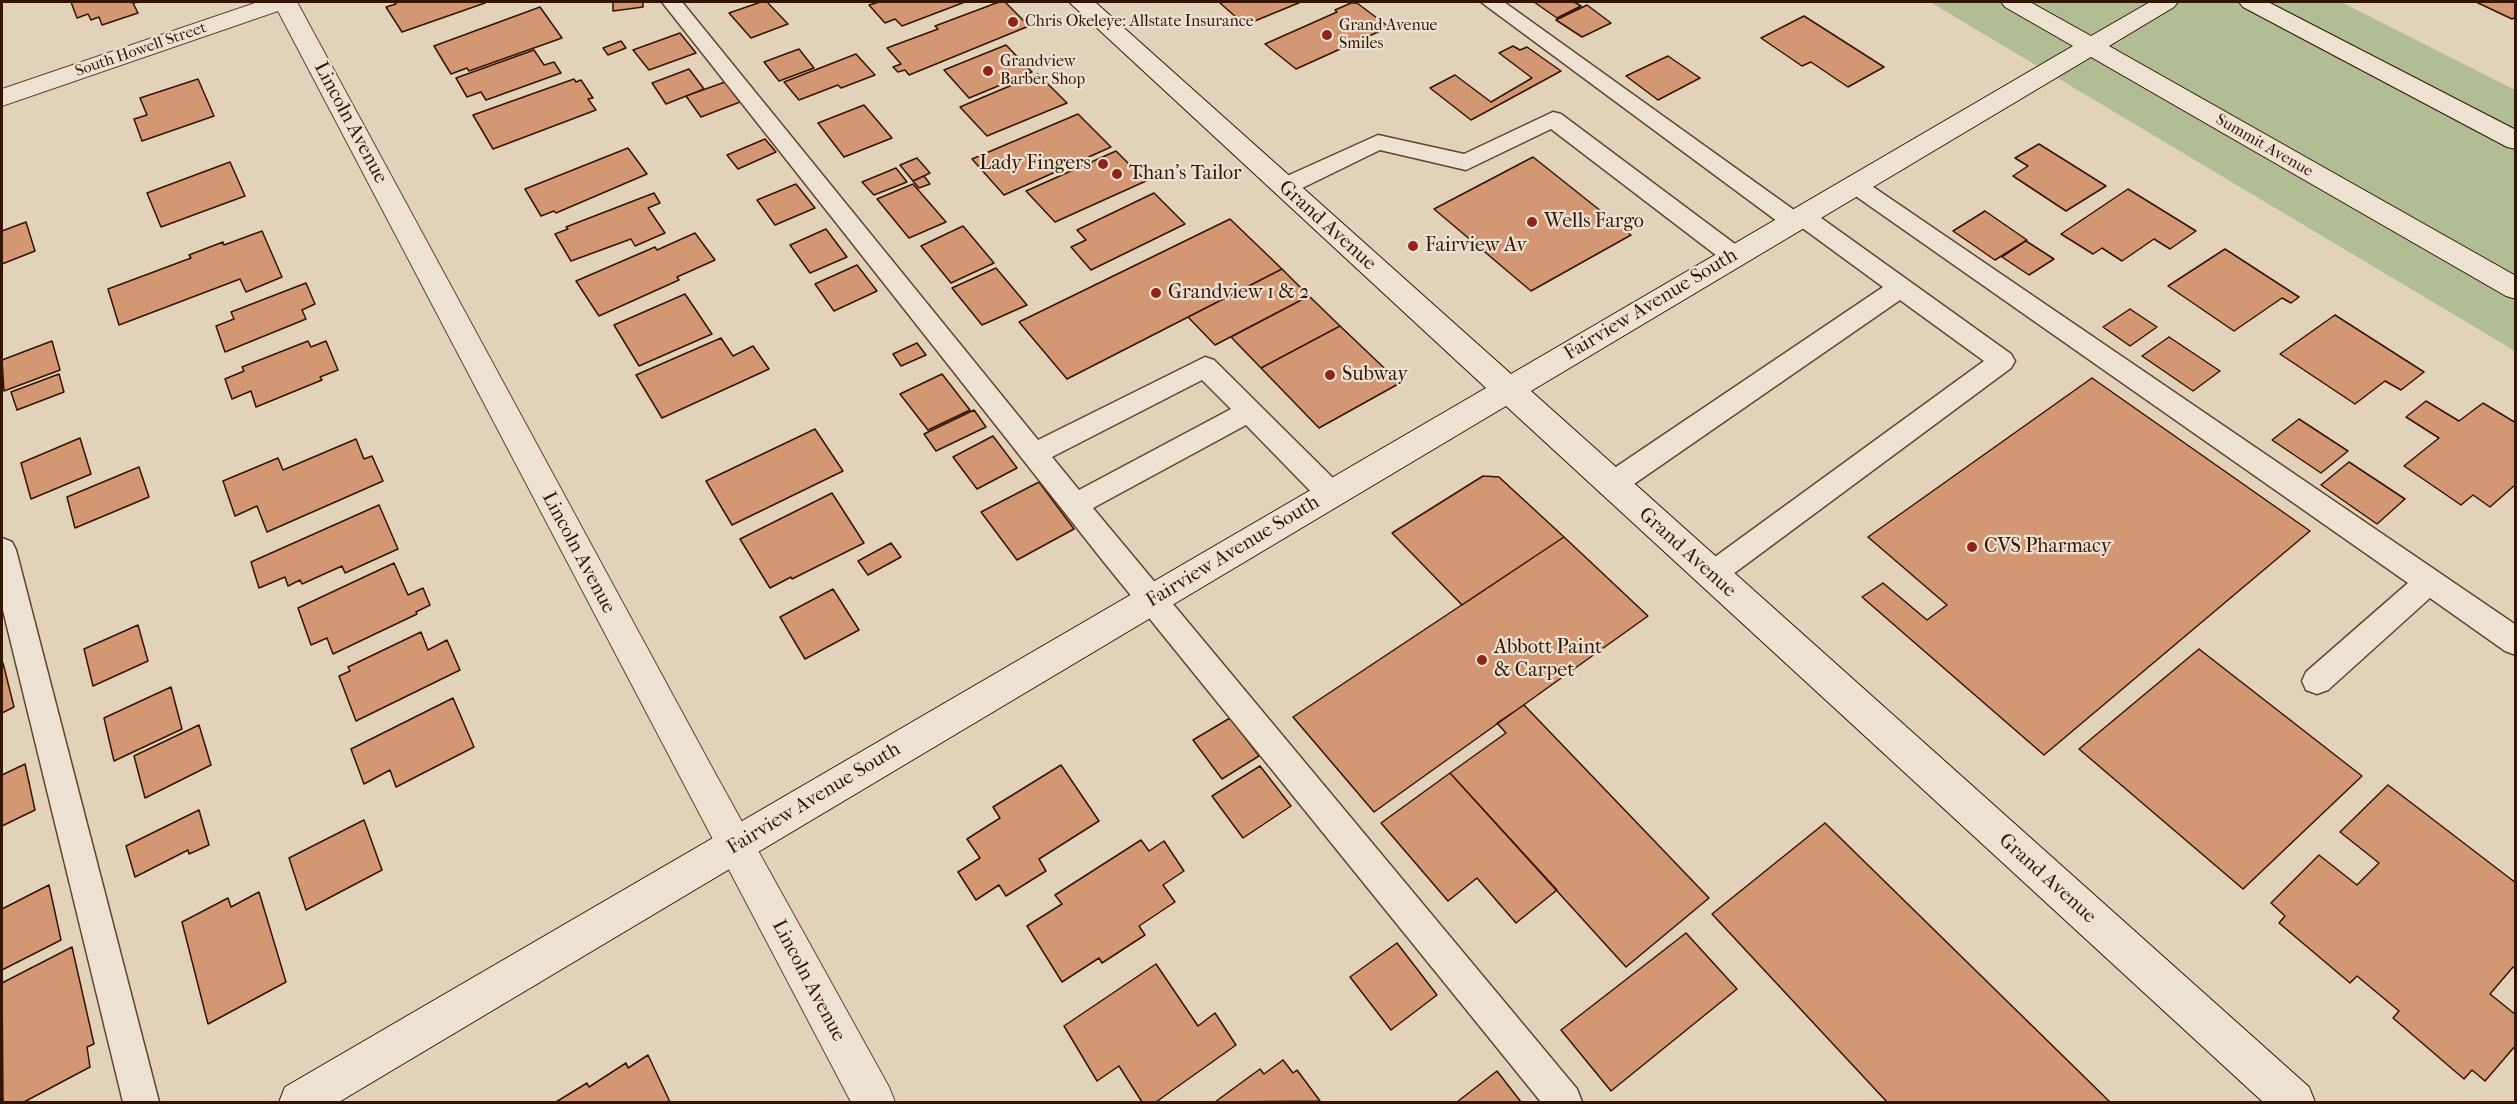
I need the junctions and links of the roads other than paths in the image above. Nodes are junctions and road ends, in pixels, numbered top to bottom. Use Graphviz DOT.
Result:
graph roads {
  1 [pos="280,2"];
  2 [pos="285,2"];
  3 [pos="672,2"];
  4 [pos="1081,2"];
  5 [pos="1491,2"];
  6 [pos="2013,2"];
  7 [pos="2166,2"];
  8 [pos="2251,2"];
  9 [pos="2089,47"];
  10 [pos="2,98"];
  11 [pos="2516,141"];
  12 [pos="1855,185"];
  13 [pos="1284,187"];
  14 [pos="1797,219"];
  15 [pos="1734,256"];
  16 [pos="1901,287"];
  17 [pos="2516,289"];
  18 [pos="1507,390"];
  19 [pos="1250,411"];
  20 [pos="1034,454"];
  21 [pos="1611,485"];
  22 [pos="1332,494"];
  23 [pos="1076,506"];
  24 [pos="2,550"];
  25 [pos="1711,575"];
  26 [pos="2428,582"];
  27 [pos="1152,600"];
  28 [pos="2516,642"];
  29 [pos="2317,681"];
  30 [pos="735,846"];
  31 [pos="141,1102"];
  32 [pos="300,1102"];
  33 [pos="874,1102"];
  34 [pos="1564,1102"];
  35 [pos="2294,1102"];
  1 -- 10 [label="street, South Howell Street"];
  2 -- 30 [label="street, Lincoln Avenue"];
  3 -- 20 [label="lane"];
  4 -- 13 [label="street, Grand Avenue"];
  5 -- 14 [label="lane"];
  6 -- 9 [label="street, Summit Avenue"];
  7 -- 9 [label="street, Fairview Avenue South"];
  8 -- 11 [label="street"];
  9 -- 12 [label="street, Fairview Avenue South"];
  9 -- 17 [label="street, Summit Avenue"];
  12 -- 14 [label="street, Fairview Avenue South"];
  12 -- 26 [label="lane"];
  13 -- 15 [label="lane"];
  13 -- 18 [label="street, Grand Avenue"];
  14 -- 15 [label="street, Fairview Avenue South"];
  14 -- 16 [label="lane"];
  15 -- 18 [label="street, Fairview Avenue South"];
  16 -- 21 [label="lane"];
  16 -- 25 [label="lane"];
  18 -- 21 [label="street, Grand Avenue"];
  18 -- 22 [label="street, Fairview Avenue South"];
  19 -- 20 [label="lane"];
  19 -- 22 [label="lane"];
  19 -- 23 [label="lane"];
  20 -- 23 [label="lane"];
  21 -- 25 [label="street, Grand Avenue"];
  22 -- 27 [label="street, Fairview Avenue South"];
  23 -- 27 [label="lane"];
  24 -- 31 [label="lane"];
  25 -- 35 [label="street, Grand Avenue"];
  26 -- 28 [label="lane"];
  26 -- 29 [label="lane"];
  27 -- 30 [label="street, Fairview Avenue South"];
  27 -- 34 [label="lane"];
  30 -- 32 [label="street, Fairview Avenue South"];
  30 -- 33 [label="street, Lincoln Avenue"];
}
